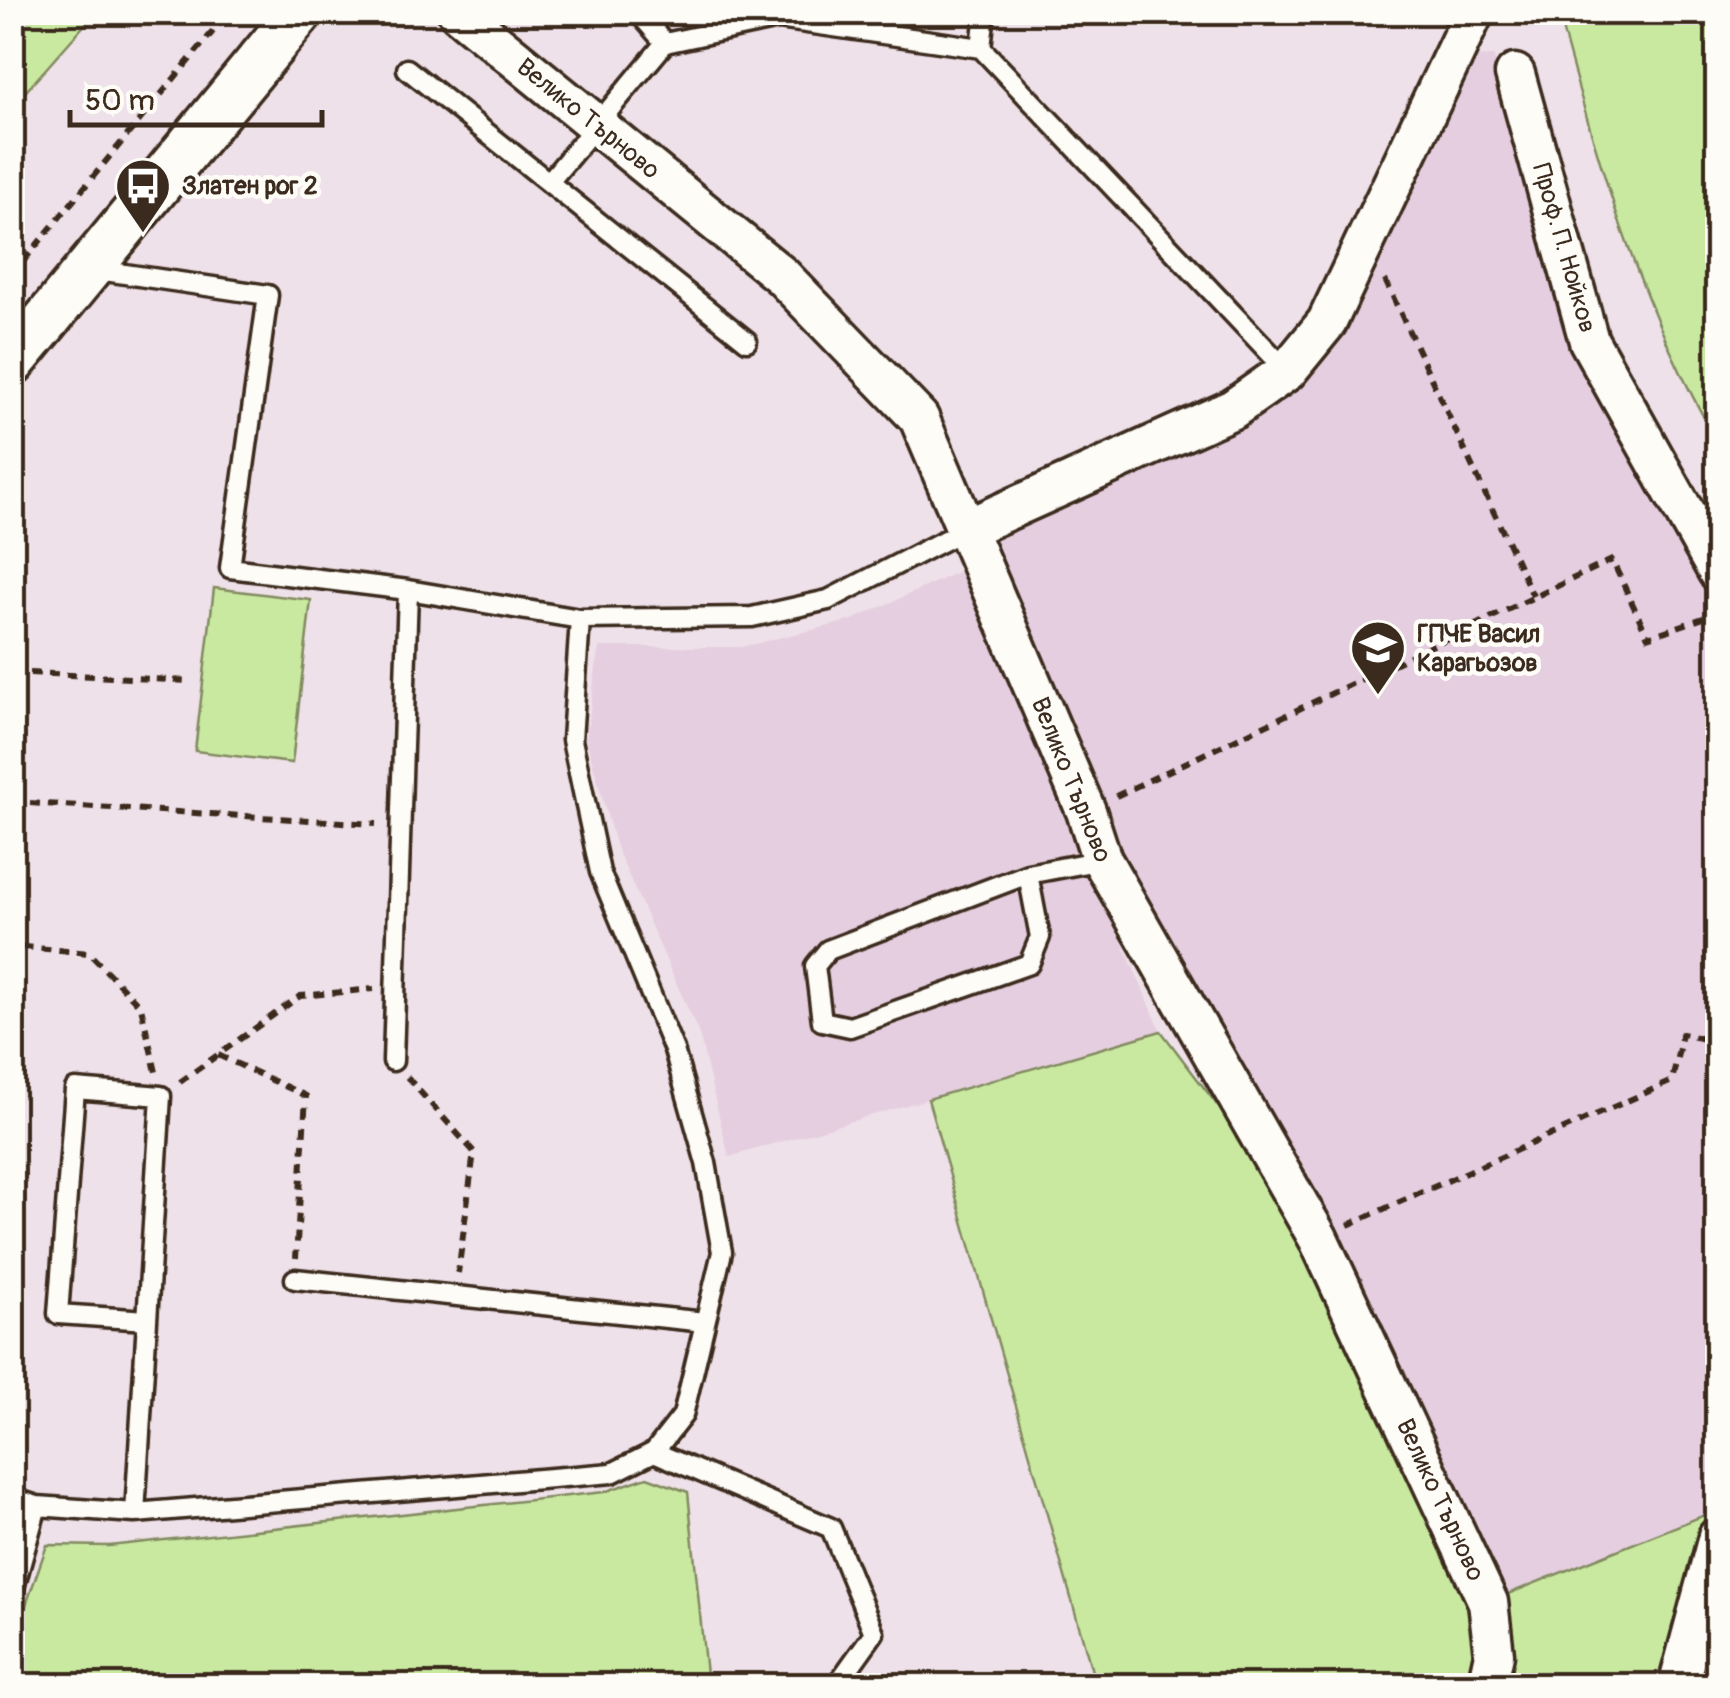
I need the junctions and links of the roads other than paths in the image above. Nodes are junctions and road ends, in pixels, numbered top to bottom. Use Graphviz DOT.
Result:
graph roads {
  1 [pos="300,12"];
  2 [pos="458,12"];
  3 [pos="638,12"];
  4 [pos="985,12"];
  5 [pos="1474,12"];
  6 [pos="777,16"];
  7 [pos="665,43"];
  8 [pos="981,48"];
  9 [pos="407,69"];
  10 [pos="1515,74"];
  11 [pos="595,125"];
  12 [pos="548,182"];
  13 [pos="88,269"];
  14 [pos="747,341"];
  15 [pos="12,362"];
  16 [pos="1287,371"];
  17 [pos="966,529"];
  18 [pos="1718,572"];
  19 [pos="408,590"];
  20 [pos="580,619"];
  21 [pos="1102,860"];
  22 [pos="1028,874"];
  23 [pos="393,1061"];
  24 [pos="295,1279"];
  25 [pos="147,1320"];
  26 [pos="705,1322"];
  27 [pos="654,1452"];
  28 [pos="12,1498"];
  29 [pos="37,1506"];
  30 [pos="136,1513"];
  31 [pos="1718,1537"];
  32 [pos="12,1594"];
  33 [pos="836,1686"];
  34 [pos="1487,1686"];
  35 [pos="1678,1686"];
  1 -- 13 [label="street"];
  2 -- 11 [label="street, Велико Търново"];
  3 -- 7 [label="lane"];
  4 -- 8 [label="lane"];
  5 -- 16 [label="street"];
  6 -- 7 [label="lane"];
  6 -- 8 [label="lane"];
  7 -- 11 [label="lane"];
  8 -- 16 [label="lane"];
  9 -- 12 [label="lane"];
  10 -- 18 [label="street, Проф. П. Нойков"];
  11 -- 12 [label="lane"];
  11 -- 17 [label="street, Велико Търново"];
  12 -- 14 [label="lane"];
  13 -- 15 [label="street"];
  13 -- 19 [label="lane"];
  16 -- 17 [label="street"];
  17 -- 20 [label="lane"];
  17 -- 21 [label="street, Велико Търново"];
  19 -- 20 [label="lane"];
  19 -- 23 [label="lane"];
  20 -- 26 [label="lane"];
  21 -- 22 [label="lane"];
  21 -- 34 [label="street, Велико Търново"];
  22 -- 22 [label="lane"];
  24 -- 26 [label="lane"];
  25 -- 25 [label="lane"];
  25 -- 30 [label="lane"];
  26 -- 27 [label="lane"];
  27 -- 30 [label="lane"];
  27 -- 33 [label="lane"];
  28 -- 29 [label="lane"];
  29 -- 30 [label="lane"];
  29 -- 32 [label="lane"];
  31 -- 35 [label="street"];
}
